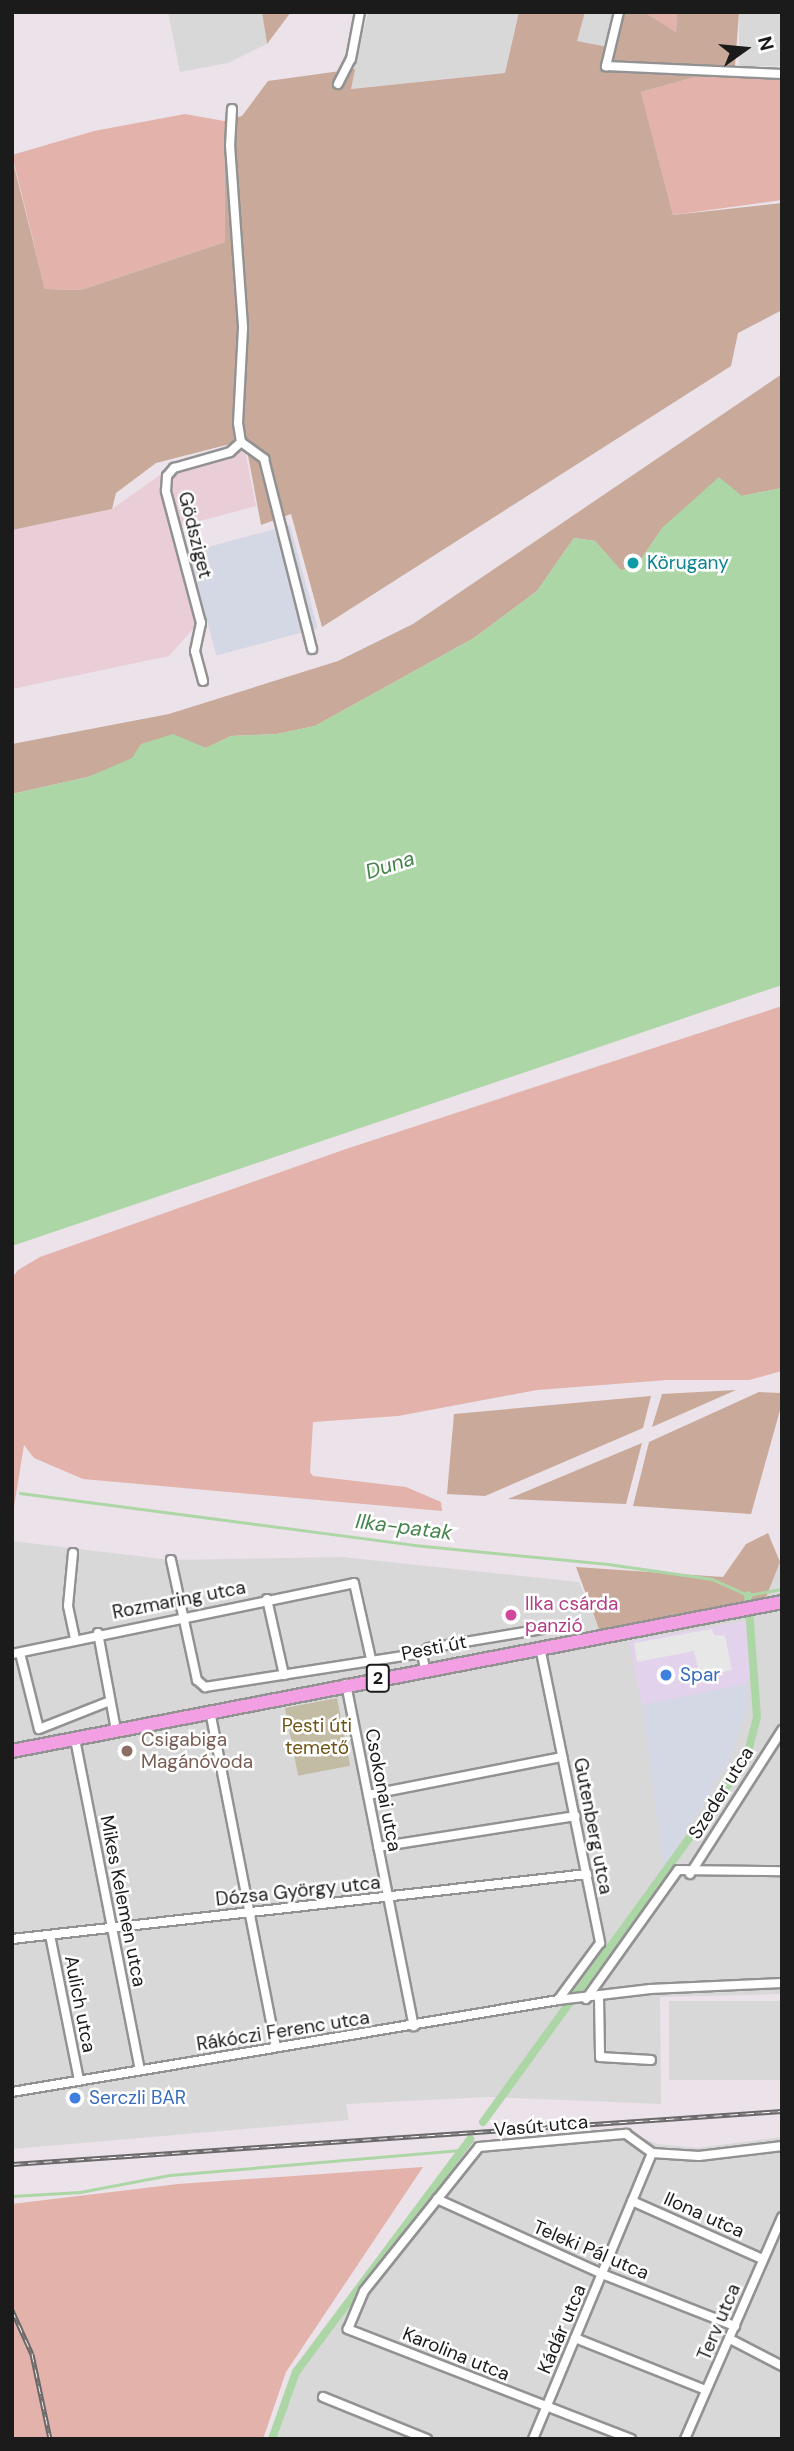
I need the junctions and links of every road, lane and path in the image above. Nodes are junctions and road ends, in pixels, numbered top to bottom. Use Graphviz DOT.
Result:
graph roads {
  1 [pos="360,12"];
  2 [pos="620,12"];
  3 [pos="782,74"];
  4 [pos="338,84"];
  5 [pos="232,108"];
  6 [pos="241,442"];
  7 [pos="312,649"];
  8 [pos="203,681"];
  9 [pos="74,1553"];
  10 [pos="170,1560"];
  11 [pos="267,1599"];
  12 [pos="782,1602"];
  13 [pos="181,1615"];
  14 [pos="561,1626"];
  15 [pos="97,1633"];
  16 [pos="75,1638"];
  17 [pos="540,1647"];
  18 [pos="16,1653"];
  19 [pos="422,1653"];
  20 [pos="371,1659"];
  21 [pos="425,1669"];
  22 [pos="284,1675"];
  23 [pos="346,1684"];
  24 [pos="110,1701"];
  25 [pos="210,1711"];
  26 [pos="116,1730"];
  27 [pos="782,1730"];
  28 [pos="75,1739"];
  29 [pos="12,1751"];
  30 [pos="562,1757"];
  31 [pos="368,1795"];
  32 [pos="576,1816"];
  33 [pos="378,1847"];
  34 [pos="782,1871"];
  35 [pos="587,1874"];
  36 [pos="690,1874"];
  37 [pos="390,1897"];
  38 [pos="250,1911"];
  39 [pos="112,1927"];
  40 [pos="50,1935"];
  41 [pos="12,1939"];
  42 [pos="782,1983"];
  43 [pos="599,1997"];
  44 [pos="586,1999"];
  45 [pos="558,2000"];
  46 [pos="414,2026"];
  47 [pos="276,2047"];
  48 [pos="650,2060"];
  49 [pos="140,2070"];
  50 [pos="79,2080"];
  51 [pos="12,2092"];
  52 [pos="782,2146"];
  53 [pos="652,2153"];
  54 [pos="437,2199"];
  55 [pos="632,2201"];
  56 [pos="782,2217"];
  57 [pos="780,2227"];
  58 [pos="762,2259"];
  59 [pos="602,2274"];
  60 [pos="735,2326"];
  61 [pos="348,2329"];
  62 [pos="575,2338"];
  63 [pos="730,2339"];
  64 [pos="782,2366"];
  65 [pos="706,2390"];
  66 [pos="323,2397"];
  67 [pos="546,2407"];
  68 [pos="427,2439"];
  69 [pos="533,2439"];
  70 [pos="631,2439"];
  71 [pos="685,2439"];
  1 -- 4 [label="street"];
  2 -- 3 [label="street"];
  5 -- 6 [label="street"];
  6 -- 7 [label="street"];
  6 -- 8 [label="street, Gödsziget"];
  9 -- 16 [label="street"];
  10 -- 13 [label="street"];
  11 -- 13 [label="street, Rozmaring utca"];
  11 -- 20 [label="street, Rozmaring utca"];
  11 -- 22 [label="street"];
  12 -- 17 [label="main road, Pesti út / 2"];
  13 -- 15 [label="street, Rozmaring utca"];
  13 -- 22 [label="street, Pesti út"];
  14 -- 19 [label="street, Pesti út"];
  15 -- 16 [label="street, Rozmaring utca"];
  15 -- 24 [label="street"];
  16 -- 18 [label="street, Rozmaring utca"];
  17 -- 21 [label="main road, Pesti út / 2"];
  17 -- 30 [label="street, Gutenberg utca"];
  18 -- 24 [label="street"];
  19 -- 20 [label="street, Pesti út"];
  19 -- 21 [label="street"];
  20 -- 22 [label="street, Pesti út"];
  21 -- 23 [label="main road, Pesti út / 2"];
  23 -- 25 [label="main road, Pesti út / 2"];
  23 -- 31 [label="street, Csokonai utca"];
  24 -- 26 [label="street"];
  25 -- 26 [label="main road, Pesti út / 2"];
  25 -- 38 [label="street"];
  26 -- 28 [label="main road, Pesti út / 2"];
  27 -- 36 [label="street, Szeder utca"];
  28 -- 29 [label="main road, Pesti út / 2"];
  28 -- 39 [label="street, Mikes Kelemen utca"];
  30 -- 31 [label="street"];
  30 -- 32 [label="street, Gutenberg utca"];
  31 -- 33 [label="street, Csokonai utca"];
  32 -- 33 [label="street"];
  32 -- 35 [label="street, Gutenberg utca"];
  33 -- 37 [label="street, Csokonai utca"];
  34 -- 36 [label="street"];
  35 -- 37 [label="street, Dózsa György utca"];
  35 -- 45 [label="street, Gutenberg utca"];
  36 -- 44 [label="street"];
  37 -- 38 [label="street, Dózsa György utca"];
  37 -- 46 [label="street, Csokonai utca"];
  38 -- 39 [label="street, Dózsa György utca"];
  38 -- 47 [label="street"];
  39 -- 40 [label="street, Dózsa György utca"];
  39 -- 49 [label="street, Mikes Kelemen utca"];
  40 -- 41 [label="street, Dózsa György utca"];
  40 -- 50 [label="street, Aulich utca"];
  42 -- 43 [label="street"];
  43 -- 44 [label="street"];
  43 -- 48 [label="street"];
  44 -- 45 [label="street, Rákóczi Ferenc utca"];
  45 -- 46 [label="street, Rákóczi Ferenc utca"];
  46 -- 47 [label="street, Rákóczi Ferenc utca"];
  47 -- 49 [label="street, Rákóczi Ferenc utca"];
  49 -- 50 [label="street, Rákóczi Ferenc utca"];
  50 -- 51 [label="street, Rákóczi Ferenc utca"];
  52 -- 53 [label="street, Vasút utca"];
  53 -- 54 [label="street, Vasút utca"];
  53 -- 55 [label="street, Kádár utca"];
  54 -- 59 [label="street, Teleki Pál utca"];
  54 -- 61 [label="street, Vasút utca"];
  55 -- 58 [label="street, Ilona utca"];
  55 -- 59 [label="street, Kádár utca"];
  56 -- 57 [label="street, Terv utca"];
  57 -- 58 [label="street, Terv utca"];
  58 -- 60 [label="street, Terv utca"];
  59 -- 60 [label="street, Teleki Pál utca"];
  59 -- 62 [label="street, Kádár utca"];
  60 -- 63 [label="street, Terv utca"];
  61 -- 67 [label="street, Karolina utca"];
  62 -- 65 [label="street"];
  62 -- 67 [label="street, Kádár utca"];
  63 -- 64 [label="street"];
  63 -- 65 [label="street, Terv utca"];
  65 -- 71 [label="street, Terv utca"];
  66 -- 68 [label="street"];
  67 -- 69 [label="street, Kádár utca"];
  67 -- 70 [label="street, Karolina utca"];
}
